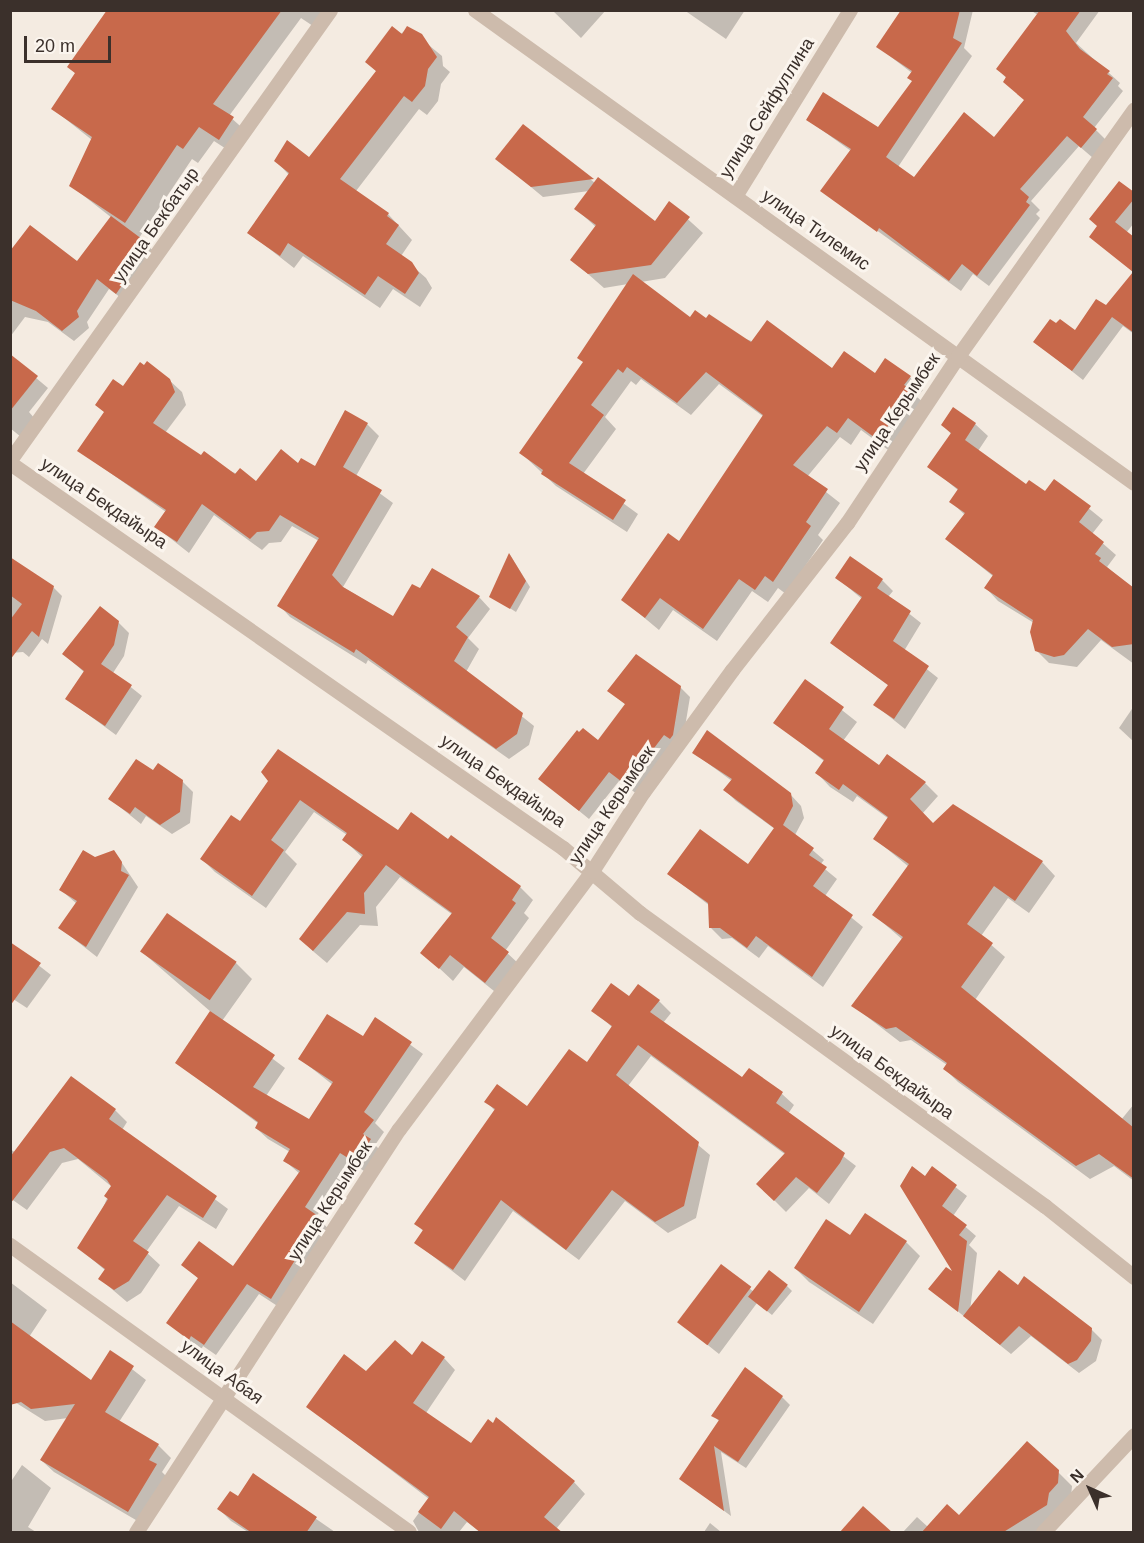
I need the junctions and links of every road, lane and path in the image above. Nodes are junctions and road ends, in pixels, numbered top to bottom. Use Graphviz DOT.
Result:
graph roads {
  1 [pos="330,10"];
  2 [pos="475,10"];
  3 [pos="850,10"];
  4 [pos="1134,109"];
  5 [pos="735,196"];
  6 [pos="958,356"];
  7 [pos="10,462"];
  8 [pos="1134,483"];
  9 [pos="592,871"];
  10 [pos="10,1245"];
  11 [pos="1134,1277"];
  12 [pos="226,1399"];
  13 [pos="1134,1435"];
  14 [pos="136,1533"];
  15 [pos="409,1533"];
  16 [pos="1043,1533"];
  1 -- 7 [label="street, улица Бекбатыр"];
  2 -- 5 [label="street, улица Тилемис"];
  3 -- 5 [label="street, улица Сейфуллина"];
  4 -- 6 [label="street, улица Керымбек"];
  5 -- 6 [label="street, улица Тилемис"];
  6 -- 8 [label="street, улица Тилемис"];
  6 -- 9 [label="street, улица Керымбек"];
  7 -- 9 [label="street, улица Бекдайыра"];
  9 -- 11 [label="street, улица Бекдайыра"];
  9 -- 12 [label="street, улица Керымбек"];
  10 -- 12 [label="street, улица Абая"];
  12 -- 14 [label="street, улица Керымбек"];
  12 -- 15 [label="street, улица Абая"];
  13 -- 16 [label="street"];
}
